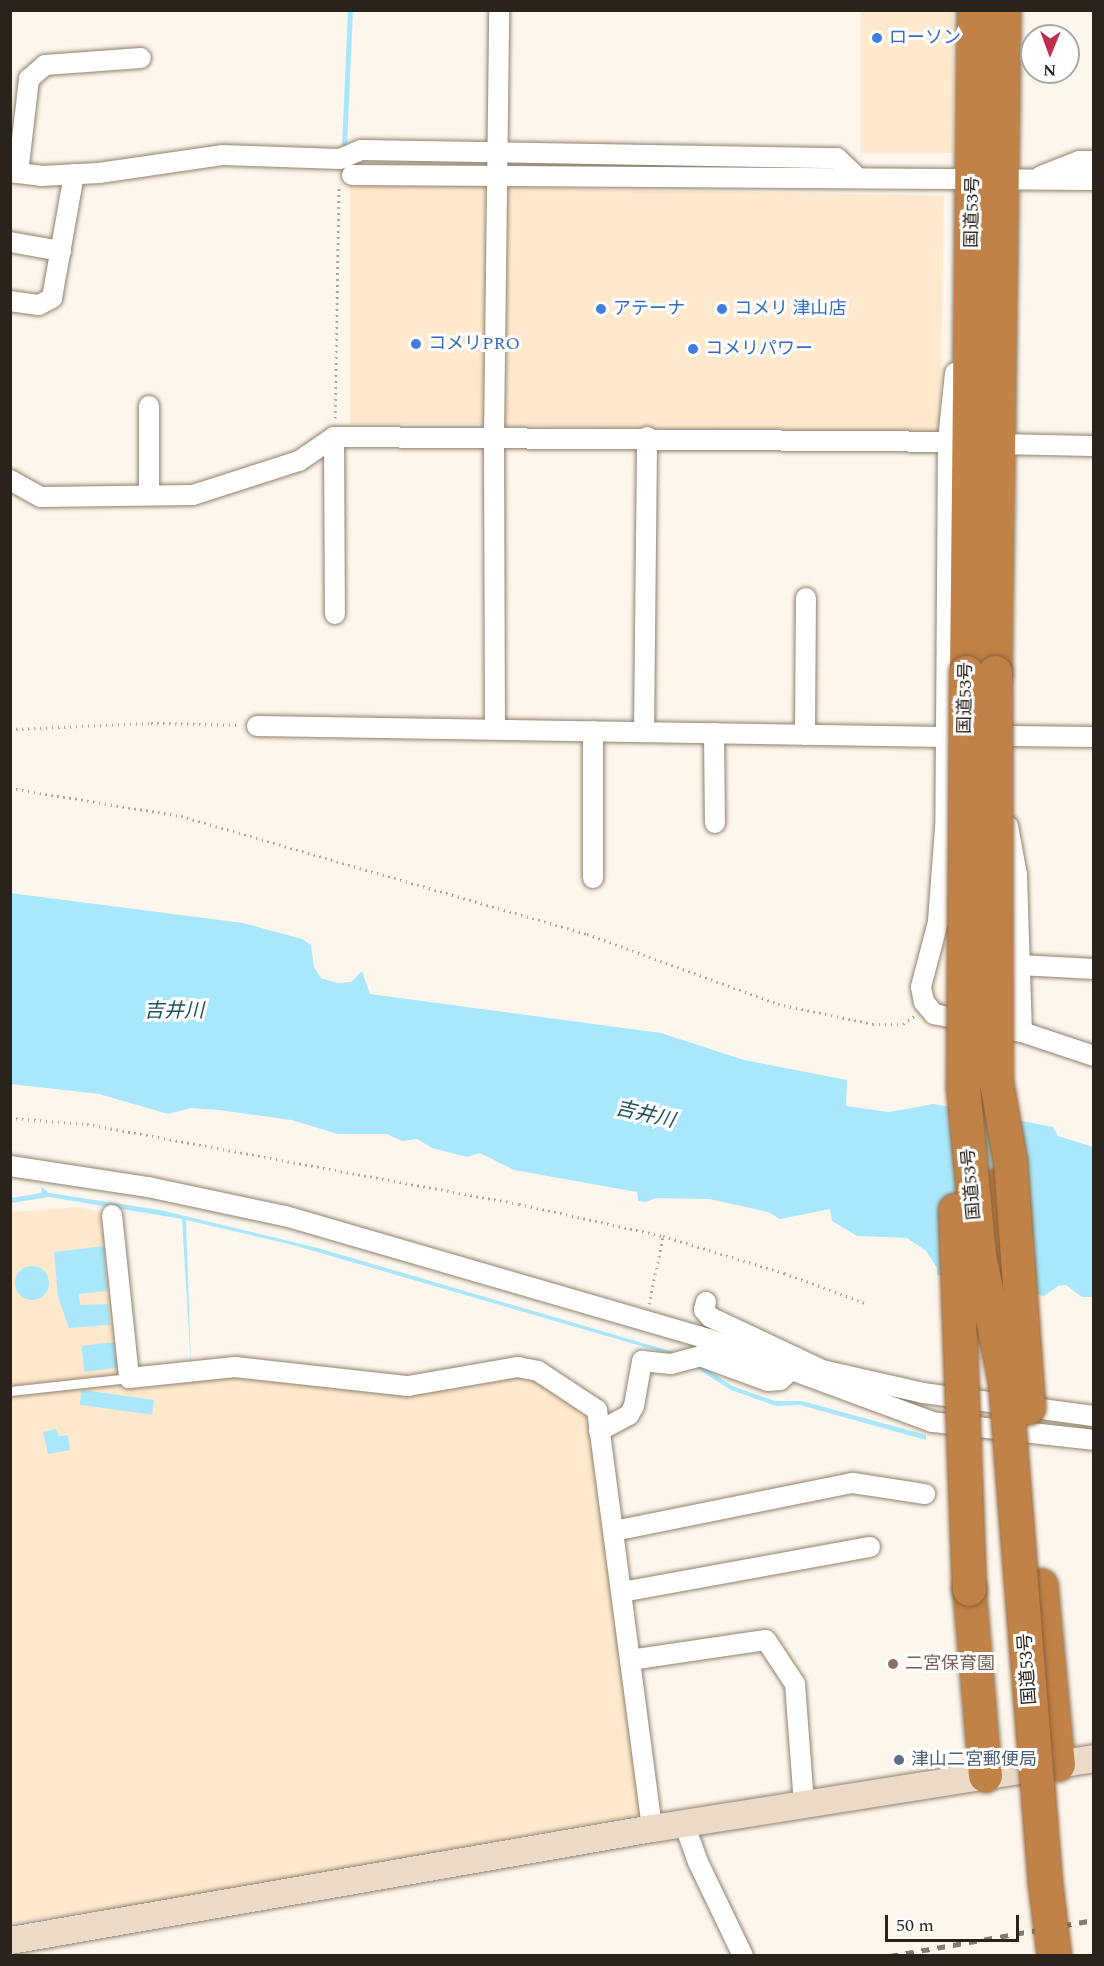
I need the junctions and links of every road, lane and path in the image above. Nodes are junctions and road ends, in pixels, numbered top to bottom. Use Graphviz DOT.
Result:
graph roads {
  1 [pos="500,10"];
  2 [pos="973,10"];
  3 [pos="1004,10"];
  4 [pos="141,58"];
  5 [pos="496,152"];
  6 [pos="340,159"];
  7 [pos="1094,161"];
  8 [pos="14,172"];
  9 [pos="74,174"];
  10 [pos="352,175"];
  11 [pos="496,176"];
  12 [pos="858,178"];
  13 [pos="1003,179"];
  14 [pos="1094,180"];
  15 [pos="10,242"];
  16 [pos="61,251"];
  17 [pos="10,301"];
  18 [pos="149,406"];
  19 [pos="494,436"];
  20 [pos="334,437"];
  21 [pos="647,437"];
  22 [pos="982,443"];
  23 [pos="1094,446"];
  24 [pos="10,480"];
  25 [pos="149,494"];
  26 [pos="806,598"];
  27 [pos="335,614"];
  28 [pos="980,672"];
  29 [pos="257,726"];
  30 [pos="10,729"];
  31 [pos="495,729"];
  32 [pos="593,731"];
  33 [pos="644,732"];
  34 [pos="714,733"];
  35 [pos="805,735"];
  36 [pos="1009,736"];
  37 [pos="946,737"];
  38 [pos="1094,737"];
  39 [pos="10,788"];
  40 [pos="715,823"];
  41 [pos="945,828"];
  42 [pos="1008,828"];
  43 [pos="593,878"];
  44 [pos="1020,965"];
  45 [pos="1094,969"];
  46 [pos="927,1006"];
  47 [pos="1022,1032"];
  48 [pos="1094,1056"];
  49 [pos="996,1082"];
  50 [pos="963,1086"];
  51 [pos="10,1118"];
  52 [pos="10,1166"];
  53 [pos="112,1215"];
  54 [pos="663,1236"];
  55 [pos="706,1302"];
  56 [pos="865,1303"];
  57 [pos="651,1322"];
  58 [pos="822,1370"];
  59 [pos="790,1371"];
  60 [pos="129,1378"];
  61 [pos="1005,1382"];
  62 [pos="10,1391"];
  63 [pos="1094,1416"];
  64 [pos="599,1431"];
  65 [pos="1094,1440"];
  66 [pos="925,1494"];
  67 [pos="614,1531"];
  68 [pos="870,1547"];
  69 [pos="622,1592"];
  70 [pos="630,1660"];
  71 [pos="1094,1758"];
  72 [pos="1058,1764"];
  73 [pos="985,1775"];
  74 [pos="804,1805"];
  75 [pos="684,1823"];
  76 [pos="652,1828"];
  77 [pos="10,1940"];
  78 [pos="743,1956"];
  79 [pos="1054,1956"];
  1 -- 5 [label="street"];
  2 -- 13 [label="highway, 国道53号"];
  3 -- 13 [label="highway, 国道53号"];
  4 -- 8 [label="street"];
  5 -- 6 [label="street"];
  5 -- 11 [label="street"];
  5 -- 12 [label="street"];
  6 -- 9 [label="street"];
  6 -- 20 [label="path"];
  7 -- 13 [label="street"];
  8 -- 9 [label="street"];
  9 -- 16 [label="street"];
  10 -- 11 [label="street"];
  11 -- 12 [label="street"];
  11 -- 19 [label="street"];
  12 -- 13 [label="street"];
  13 -- 14 [label="street"];
  13 -- 22 [label="highway, 国道53号"];
  13 -- 22 [label="highway, 国道53号"];
  15 -- 16 [label="street"];
  16 -- 17 [label="street"];
  18 -- 25 [label="street"];
  19 -- 20 [label="street"];
  19 -- 21 [label="street"];
  19 -- 31 [label="street"];
  20 -- 25 [label="street"];
  20 -- 27 [label="street"];
  21 -- 22 [label="street"];
  21 -- 33 [label="street"];
  22 -- 23 [label="street"];
  22 -- 28 [label="highway, 国道53号"];
  22 -- 28 [label="highway, 国道53号"];
  22 -- 36 [label="street"];
  22 -- 37 [label="street"];
  24 -- 25 [label="street"];
  26 -- 35 [label="street"];
  28 -- 49 [label="highway, 国道53号, bridge"];
  28 -- 50 [label="highway, 国道53号, bridge"];
  29 -- 30 [label="path"];
  29 -- 31 [label="street"];
  31 -- 32 [label="street"];
  32 -- 33 [label="street"];
  32 -- 43 [label="street"];
  33 -- 34 [label="street"];
  34 -- 35 [label="street"];
  34 -- 40 [label="street"];
  35 -- 37 [label="street"];
  36 -- 38 [label="street"];
  36 -- 42 [label="street"];
  37 -- 41 [label="street"];
  39 -- 46 [label="path"];
  41 -- 42 [label="street"];
  41 -- 46 [label="street"];
  42 -- 44 [label="street"];
  44 -- 45 [label="street"];
  44 -- 47 [label="street"];
  46 -- 47 [label="street"];
  47 -- 48 [label="street"];
  49 -- 61 [label="highway, 国道53号, bridge"];
  49 -- 72 [label="highway, bridge"];
  50 -- 61 [label="highway, 国道53号, bridge"];
  50 -- 73 [label="highway, bridge"];
  51 -- 54 [label="path"];
  52 -- 57 [label="street"];
  53 -- 60 [label="street"];
  54 -- 56 [label="path"];
  54 -- 57 [label="path"];
  55 -- 58 [label="street"];
  57 -- 59 [label="street"];
  58 -- 59 [label="street"];
  58 -- 63 [label="street"];
  59 -- 64 [label="street"];
  59 -- 65 [label="street"];
  60 -- 62 [label="lane"];
  60 -- 64 [label="street"];
  61 -- 79 [label="highway, 国道53号, bridge"];
  64 -- 67 [label="street"];
  66 -- 67 [label="street"];
  67 -- 69 [label="street"];
  68 -- 69 [label="street"];
  69 -- 70 [label="street"];
  70 -- 74 [label="street"];
  70 -- 76 [label="street"];
  71 -- 72 [label="street"];
  72 -- 73 [label="street"];
  73 -- 74 [label="street"];
  74 -- 75 [label="street"];
  75 -- 76 [label="street"];
  75 -- 78 [label="street"];
  76 -- 77 [label="street"];
}
